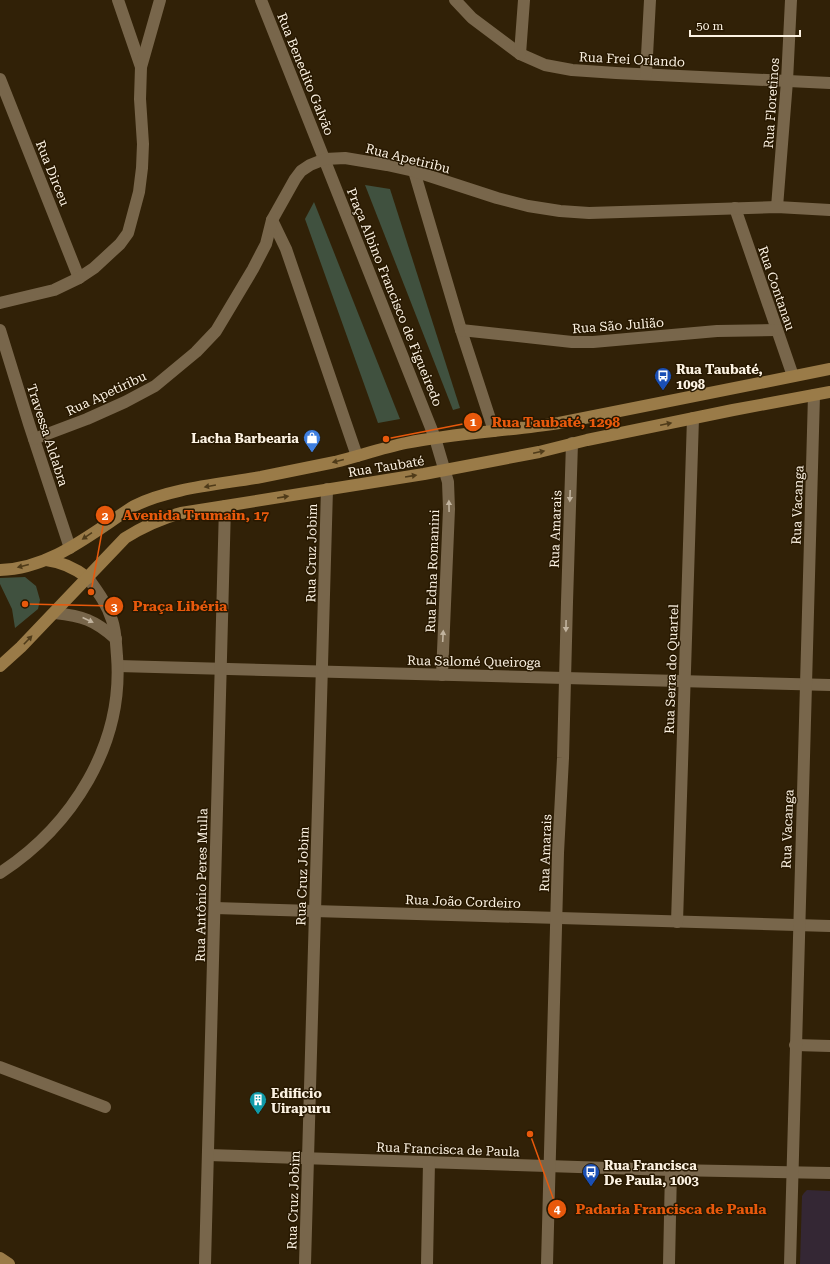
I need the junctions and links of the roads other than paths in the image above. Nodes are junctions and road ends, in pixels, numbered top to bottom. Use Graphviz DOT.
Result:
graph roads {
  1 [pos="118,0"];
  2 [pos="160,0"];
  3 [pos="261,0"];
  4 [pos="455,0"];
  5 [pos="524,0"];
  6 [pos="650,0"];
  7 [pos="791,0"];
  8 [pos="520,54"];
  9 [pos="141,67"];
  10 [pos="646,74"];
  11 [pos="0,79"];
  12 [pos="787,81"];
  13 [pos="830,83"];
  14 [pos="325,159"];
  15 [pos="414,171"];
  16 [pos="777,207"];
  17 [pos="735,208"];
  18 [pos="830,210"];
  19 [pos="272,220"];
  20 [pos="79,278"];
  21 [pos="0,303"];
  22 [pos="0,330"];
  23 [pos="461,330"];
  24 [pos="777,330"];
  25 [pos="830,369"];
  26 [pos="793,376"];
  27 [pos="830,392"];
  28 [pos="814,395"];
  29 [pos="693,418"];
  30 [pos="494,431"];
  31 [pos="435,438"];
  32 [pos="34,439"];
  33 [pos="572,443"];
  34 [pos="357,456"];
  35 [pos="444,470"];
  36 [pos="327,490"];
  37 [pos="225,506"];
  38 [pos="70,548"];
  39 [pos="46,560"];
  40 [pos="0,570"];
  41 [pos="88,578"];
  42 [pos="55,613"];
  43 [pos="116,639"];
  44 [pos="0,666"];
  45 [pos="118,666"];
  46 [pos="221,668"];
  47 [pos="323,672"];
  48 [pos="442,674"];
  49 [pos="565,677"];
  50 [pos="685,680"];
  51 [pos="805,684"];
  52 [pos="830,685"];
  53 [pos="0,873"];
  54 [pos="215,908"];
  55 [pos="315,911"];
  56 [pos="557,918"];
  57 [pos="677,922"];
  58 [pos="798,925"];
  59 [pos="830,926"];
  60 [pos="795,1045"];
  61 [pos="830,1046"];
  62 [pos="0,1067"];
  63 [pos="105,1107"];
  64 [pos="208,1155"];
  65 [pos="308,1158"];
  66 [pos="429,1162"];
  67 [pos="550,1166"];
  68 [pos="671,1170"];
  69 [pos="793,1172"];
  70 [pos="830,1173"];
  71 [pos="0,1258"];
  72 [pos="9,1264"];
  73 [pos="205,1264"];
  74 [pos="305,1264"];
  75 [pos="427,1264"];
  76 [pos="547,1264"];
  77 [pos="669,1264"];
  78 [pos="790,1264"];
  1 -- 9 [label="street"];
  2 -- 9 [label="street"];
  3 -- 14 [label="street, Rua Benedito Galvão"];
  4 -- 8 [label="street, Rua Frei Orlando"];
  5 -- 8 [label="street"];
  6 -- 10 [label="street"];
  7 -- 12 [label="street, Rua Floretinos"];
  8 -- 10 [label="street, Rua Frei Orlando"];
  9 -- 20 [label="street"];
  10 -- 12 [label="street, Rua Frei Orlando"];
  11 -- 20 [label="street, Rua Dirceu"];
  12 -- 13 [label="street, Rua Frei Orlando"];
  12 -- 16 [label="street, Rua Floretinos"];
  14 -- 15 [label="street, Rua Apetiribu"];
  14 -- 19 [label="street, Rua Apetiribu"];
  14 -- 31 [label="street, Praça Albino Francisco de Figueiredo"];
  15 -- 17 [label="street, Rua Apetiribu"];
  15 -- 23 [label="street"];
  16 -- 17 [label="street, Rua Apetiribu"];
  16 -- 18 [label="street, Rua Apetiribu"];
  17 -- 24 [label="street, Rua Contanau"];
  19 -- 32 [label="street, Rua Apetiribu"];
  19 -- 34 [label="street"];
  20 -- 21 [label="street"];
  22 -- 32 [label="street, Travessa Aldabra"];
  23 -- 24 [label="street, Rua São Julião"];
  23 -- 30 [label="street"];
  24 -- 26 [label="street, Rua Contanau"];
  25 -- 26 [label="main road, Rua Taubaté"];
  26 -- 30 [label="main road, Rua Taubaté"];
  27 -- 28 [label="main road, Rua Taubaté"];
  28 -- 29 [label="main road, Rua Taubaté"];
  28 -- 51 [label="street, Rua Vacanga"];
  33 -- 29 [label="main road, Rua Taubaté, one-way"];
  29 -- 50 [label="street, Rua Serra do Quartel"];
  30 -- 31 [label="main road, Rua Taubaté"];
  31 -- 34 [label="main road, Rua Taubaté"];
  31 -- 35 [label="street, Praça Albino Francisco de Figueiredo"];
  32 -- 38 [label="street, Travessa Aldabra"];
  35 -- 33 [label="main road, Rua Taubaté, one-way"];
  33 -- 49 [label="street, Rua Amarais, one-way"];
  34 -- 38 [label="main road, Rua Taubaté, one-way"];
  36 -- 35 [label="main road, Rua Taubaté, one-way"];
  48 -- 35 [label="street, Rua Edna Romanini, one-way"];
  37 -- 36 [label="main road, Rua Taubaté, one-way"];
  36 -- 47 [label="street, Rua Cruz Jobim"];
  37 -- 41 [label="main road, Rua Taubaté"];
  37 -- 46 [label="street, Rua Antônio Peres Mulla"];
  38 -- 39 [label="main road, Rua Taubaté"];
  39 -- 40 [label="main road, Rua Taubaté, one-way"];
  39 -- 41 [label="main road"];
  41 -- 42 [label="main road, Rua Taubaté"];
  41 -- 43 [label="street"];
  42 -- 43 [label="street, one-way"];
  44 -- 42 [label="main road, Rua Taubaté, one-way"];
  43 -- 45 [label="street"];
  45 -- 46 [label="street, Rua Salomé Queiroga"];
  45 -- 53 [label="street"];
  46 -- 47 [label="street, Rua Salomé Queiroga"];
  46 -- 54 [label="street, Rua Antônio Peres Mulla"];
  47 -- 48 [label="street, Rua Salomé Queiroga"];
  47 -- 55 [label="street, Rua Cruz Jobim"];
  48 -- 49 [label="street, Rua Salomé Queiroga"];
  49 -- 50 [label="street, Rua Salomé Queiroga"];
  49 -- 56 [label="street, Rua Amarais"];
  50 -- 51 [label="street, Rua Salomé Queiroga"];
  50 -- 57 [label="street, Rua Serra do Quartel"];
  51 -- 52 [label="street, Rua Salomé Queiroga"];
  51 -- 58 [label="street, Rua Vacanga"];
  54 -- 55 [label="street, Rua João Cordeiro"];
  54 -- 64 [label="street, Rua Antônio Peres Mulla"];
  55 -- 56 [label="street, Rua João Cordeiro"];
  55 -- 65 [label="street, Rua Cruz Jobim"];
  56 -- 57 [label="street, Rua João Cordeiro"];
  56 -- 67 [label="street, Rua Amarais"];
  57 -- 58 [label="street, Rua João Cordeiro"];
  58 -- 59 [label="street, Rua João Cordeiro"];
  58 -- 60 [label="street, Rua Vacanga"];
  60 -- 61 [label="street"];
  60 -- 69 [label="street, Rua Vacanga"];
  62 -- 63 [label="street"];
  64 -- 65 [label="street, Rua Francisca de Paula"];
  64 -- 73 [label="street, Rua Antônio Peres Mulla"];
  65 -- 66 [label="street, Rua Francisca de Paula"];
  65 -- 74 [label="street, Rua Cruz Jobim"];
  66 -- 67 [label="street, Rua Francisca de Paula"];
  66 -- 75 [label="street"];
  67 -- 68 [label="street, Rua Francisca de Paula"];
  67 -- 76 [label="street, Rua Amarais"];
  68 -- 69 [label="street, Rua Francisca de Paula"];
  68 -- 77 [label="street"];
  69 -- 70 [label="street, Rua Francisca de Paula"];
  69 -- 78 [label="street, Rua Vacanga"];
  71 -- 72 [label="main road"];
}
